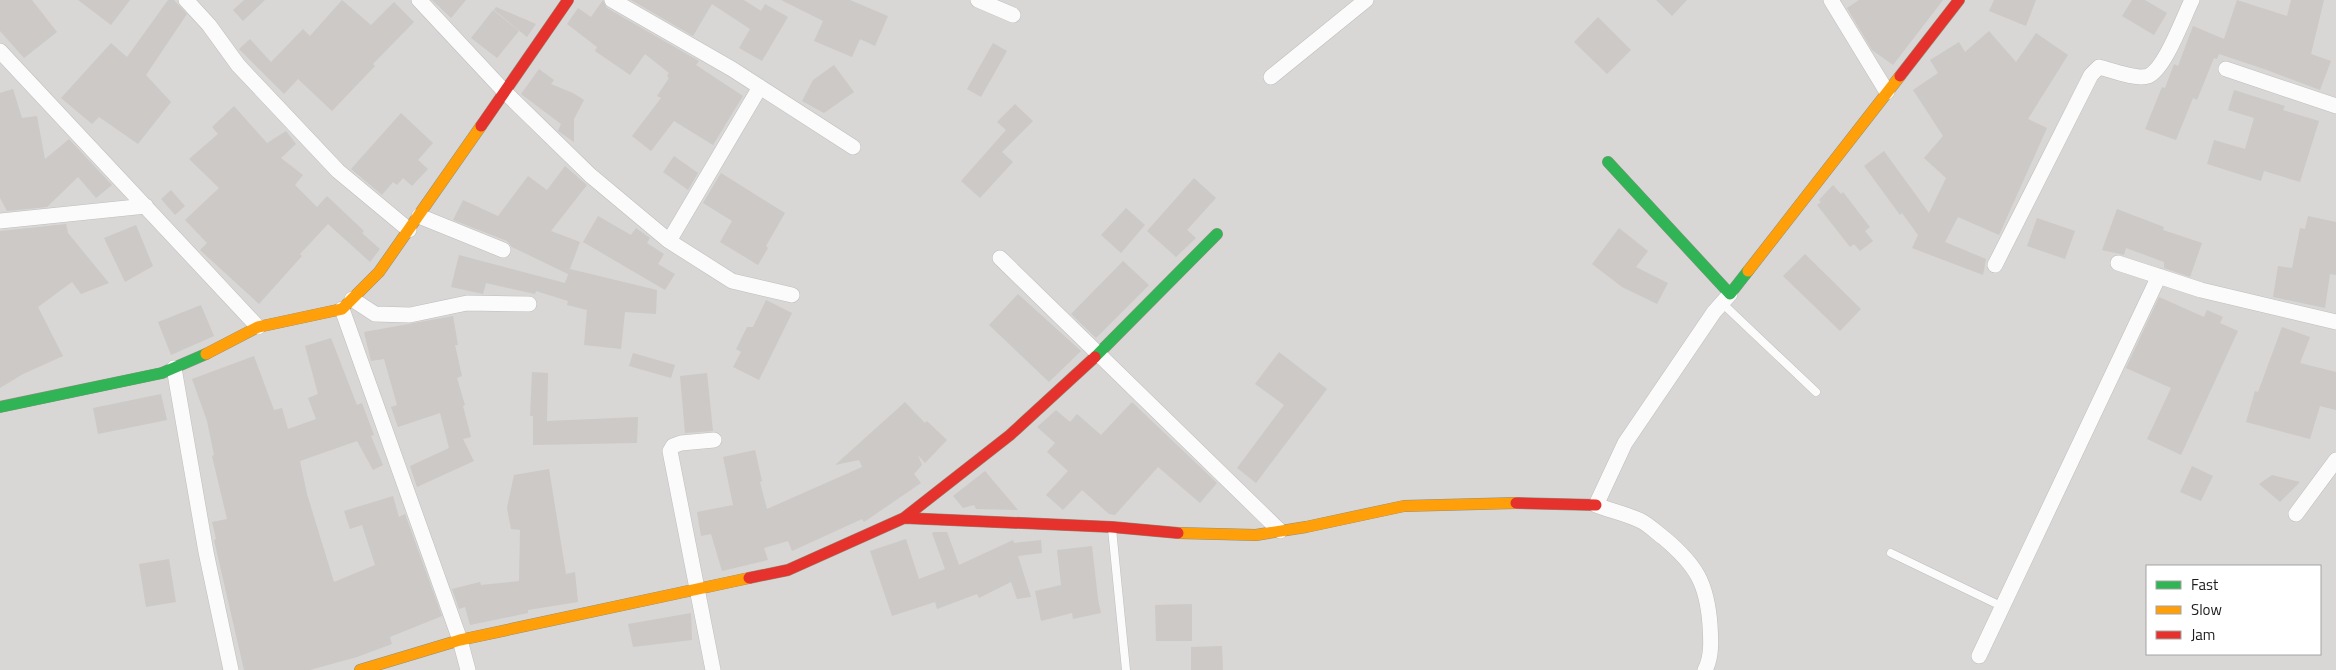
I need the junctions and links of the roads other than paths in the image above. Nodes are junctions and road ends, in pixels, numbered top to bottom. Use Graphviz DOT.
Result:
graph roads {
  1 [pos="186,0"];
  2 [pos="419,0"];
  3 [pos="568,0"];
  4 [pos="612,0"];
  5 [pos="978,0"];
  6 [pos="1366,0"];
  7 [pos="1832,0"];
  8 [pos="1959,0"];
  9 [pos="2192,0"];
  10 [pos="1013,15"];
  11 [pos="0,51"];
  12 [pos="2226,69"];
  13 [pos="1271,78"];
  14 [pos="760,87"];
  15 [pos="504,91"];
  16 [pos="1887,92"];
  17 [pos="2336,106"];
  18 [pos="853,147"];
  19 [pos="1608,162"];
  20 [pos="146,206"];
  21 [pos="419,216"];
  22 [pos="0,221"];
  23 [pos="409,230"];
  24 [pos="1217,234"];
  25 [pos="669,241"];
  26 [pos="503,250"];
  27 [pos="1000,258"];
  28 [pos="2118,263"];
  29 [pos="1995,264"];
  30 [pos="2159,276"];
  31 [pos="792,295"];
  32 [pos="1726,299"];
  33 [pos="347,304"];
  34 [pos="529,304"];
  35 [pos="2336,322"];
  36 [pos="258,327"];
  37 [pos="1098,354"];
  38 [pos="174,368"];
  39 [pos="1816,392"];
  40 [pos="0,408"];
  41 [pos="714,440"];
  42 [pos="2336,460"];
  43 [pos="1596,505"];
  44 [pos="2296,514"];
  45 [pos="904,518"];
  46 [pos="1112,527"];
  47 [pos="1280,531"];
  48 [pos="1891,553"];
  49 [pos="699,590"];
  50 [pos="2002,607"];
  51 [pos="460,640"];
  52 [pos="1979,656"];
  53 [pos="231,670"];
  54 [pos="360,670"];
  55 [pos="468,670"];
  56 [pos="713,670"];
  57 [pos="1126,670"];
  58 [pos="1705,670"];
  1 -- 23 [label="street"];
  2 -- 15 [label="street"];
  3 -- 15 [label="street"];
  4 -- 14 [label="street"];
  5 -- 10 [label="street"];
  6 -- 13 [label="street"];
  7 -- 16 [label="street"];
  8 -- 16 [label="street"];
  9 -- 29 [label="street"];
  11 -- 20 [label="street"];
  12 -- 17 [label="street"];
  14 -- 18 [label="street"];
  14 -- 25 [label="street"];
  15 -- 21 [label="street"];
  15 -- 25 [label="street"];
  16 -- 32 [label="street"];
  19 -- 32 [label="street"];
  20 -- 22 [label="street"];
  20 -- 36 [label="street"];
  21 -- 23 [label="street"];
  21 -- 26 [label="street"];
  23 -- 33 [label="street"];
  24 -- 37 [label="street"];
  25 -- 31 [label="street"];
  27 -- 37 [label="street"];
  28 -- 30 [label="street"];
  30 -- 35 [label="street"];
  30 -- 50 [label="street"];
  32 -- 39 [label="lane"];
  32 -- 43 [label="street"];
  33 -- 34 [label="street"];
  33 -- 36 [label="street"];
  33 -- 51 [label="street"];
  36 -- 38 [label="street"];
  37 -- 45 [label="street"];
  37 -- 47 [label="street"];
  38 -- 40 [label="street"];
  38 -- 53 [label="street"];
  41 -- 49 [label="street"];
  42 -- 44 [label="street"];
  43 -- 47 [label="street"];
  43 -- 58 [label="street"];
  45 -- 46 [label="street"];
  45 -- 49 [label="street"];
  46 -- 47 [label="street"];
  46 -- 57 [label="lane"];
  48 -- 50 [label="lane"];
  49 -- 51 [label="street"];
  49 -- 56 [label="street"];
  50 -- 52 [label="street"];
  51 -- 54 [label="street"];
  51 -- 55 [label="street"];
}
